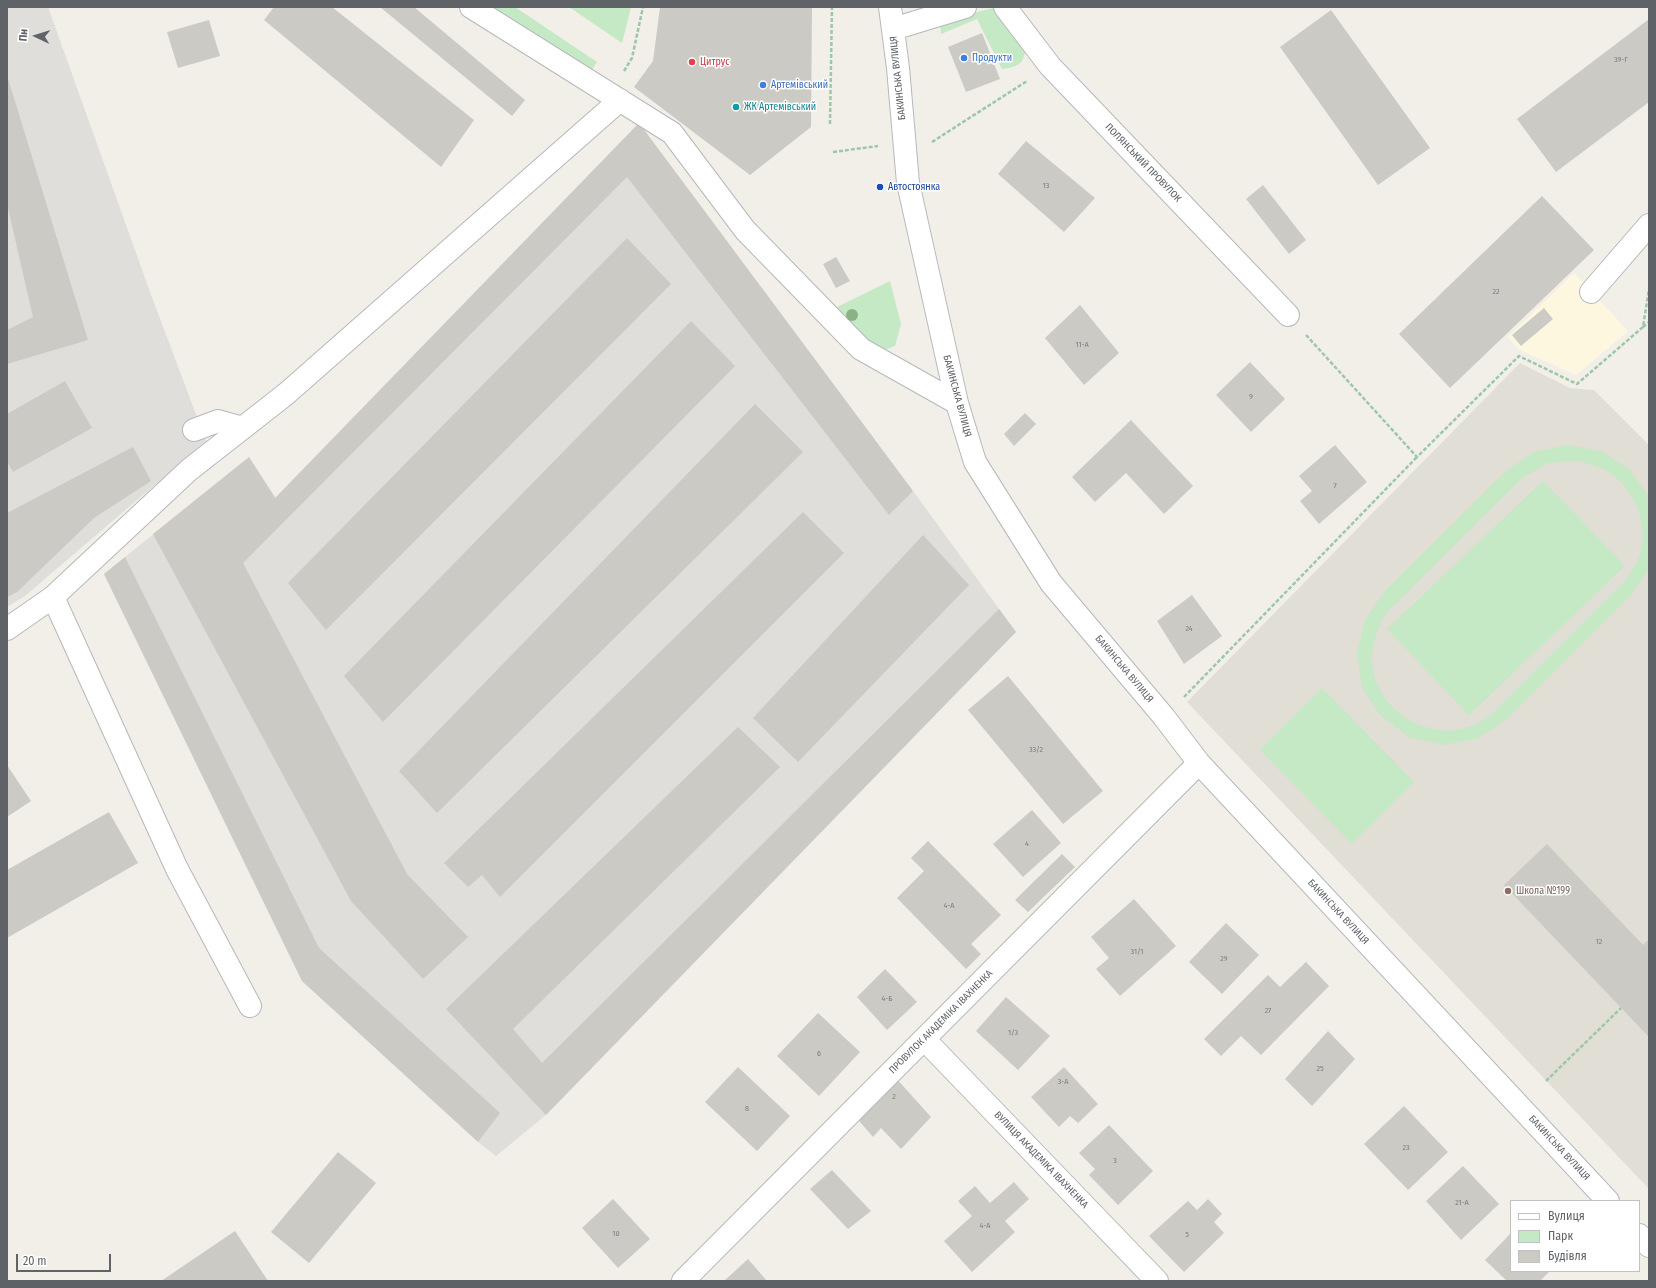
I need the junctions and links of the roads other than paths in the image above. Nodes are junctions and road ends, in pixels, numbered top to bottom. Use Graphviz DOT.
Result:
graph roads {
  1 [pos="471,7"];
  2 [pos="890,7"];
  3 [pos="965,7"];
  4 [pos="1005,7"];
  5 [pos="893,29"];
  6 [pos="620,100"];
  7 [pos="1649,225"];
  8 [pos="1591,292"];
  9 [pos="1288,315"];
  10 [pos="957,403"];
  11 [pos="243,428"];
  12 [pos="194,430"];
  13 [pos="53,597"];
  14 [pos="7,629"];
  15 [pos="1199,763"];
  16 [pos="250,1006"];
  17 [pos="924,1039"];
  18 [pos="1607,1200"];
  19 [pos="1640,1236"];
  20 [pos="1649,1246"];
  21 [pos="683,1281"];
  22 [pos="1157,1281"];
  1 -- 6 [label="street"];
  2 -- 5 [label="street, БАКИНСЬКА ВУЛИЦЯ"];
  3 -- 5 [label="street"];
  4 -- 9 [label="street, ПОЛЯНСЬКИЙ ПРОВУЛОК"];
  5 -- 10 [label="street, БАКИНСЬКА ВУЛИЦЯ"];
  6 -- 10 [label="street"];
  6 -- 11 [label="street"];
  7 -- 8 [label="street"];
  10 -- 15 [label="street, БАКИНСЬКА ВУЛИЦЯ"];
  11 -- 12 [label="street"];
  11 -- 13 [label="street"];
  13 -- 14 [label="street"];
  13 -- 16 [label="street"];
  15 -- 17 [label="street, ПРОВУЛОК АКАДЕМІКА ІВАХНЕНКА"];
  15 -- 18 [label="street, БАКИНСЬКА ВУЛИЦЯ"];
  17 -- 21 [label="street, ПРОВУЛОК АКАДЕМІКА ІВАХНЕНКА"];
  17 -- 22 [label="street, ВУЛИЦЯ АКАДЕМІКА ІВАХНЕНКА"];
  19 -- 20 [label="street"];
}
